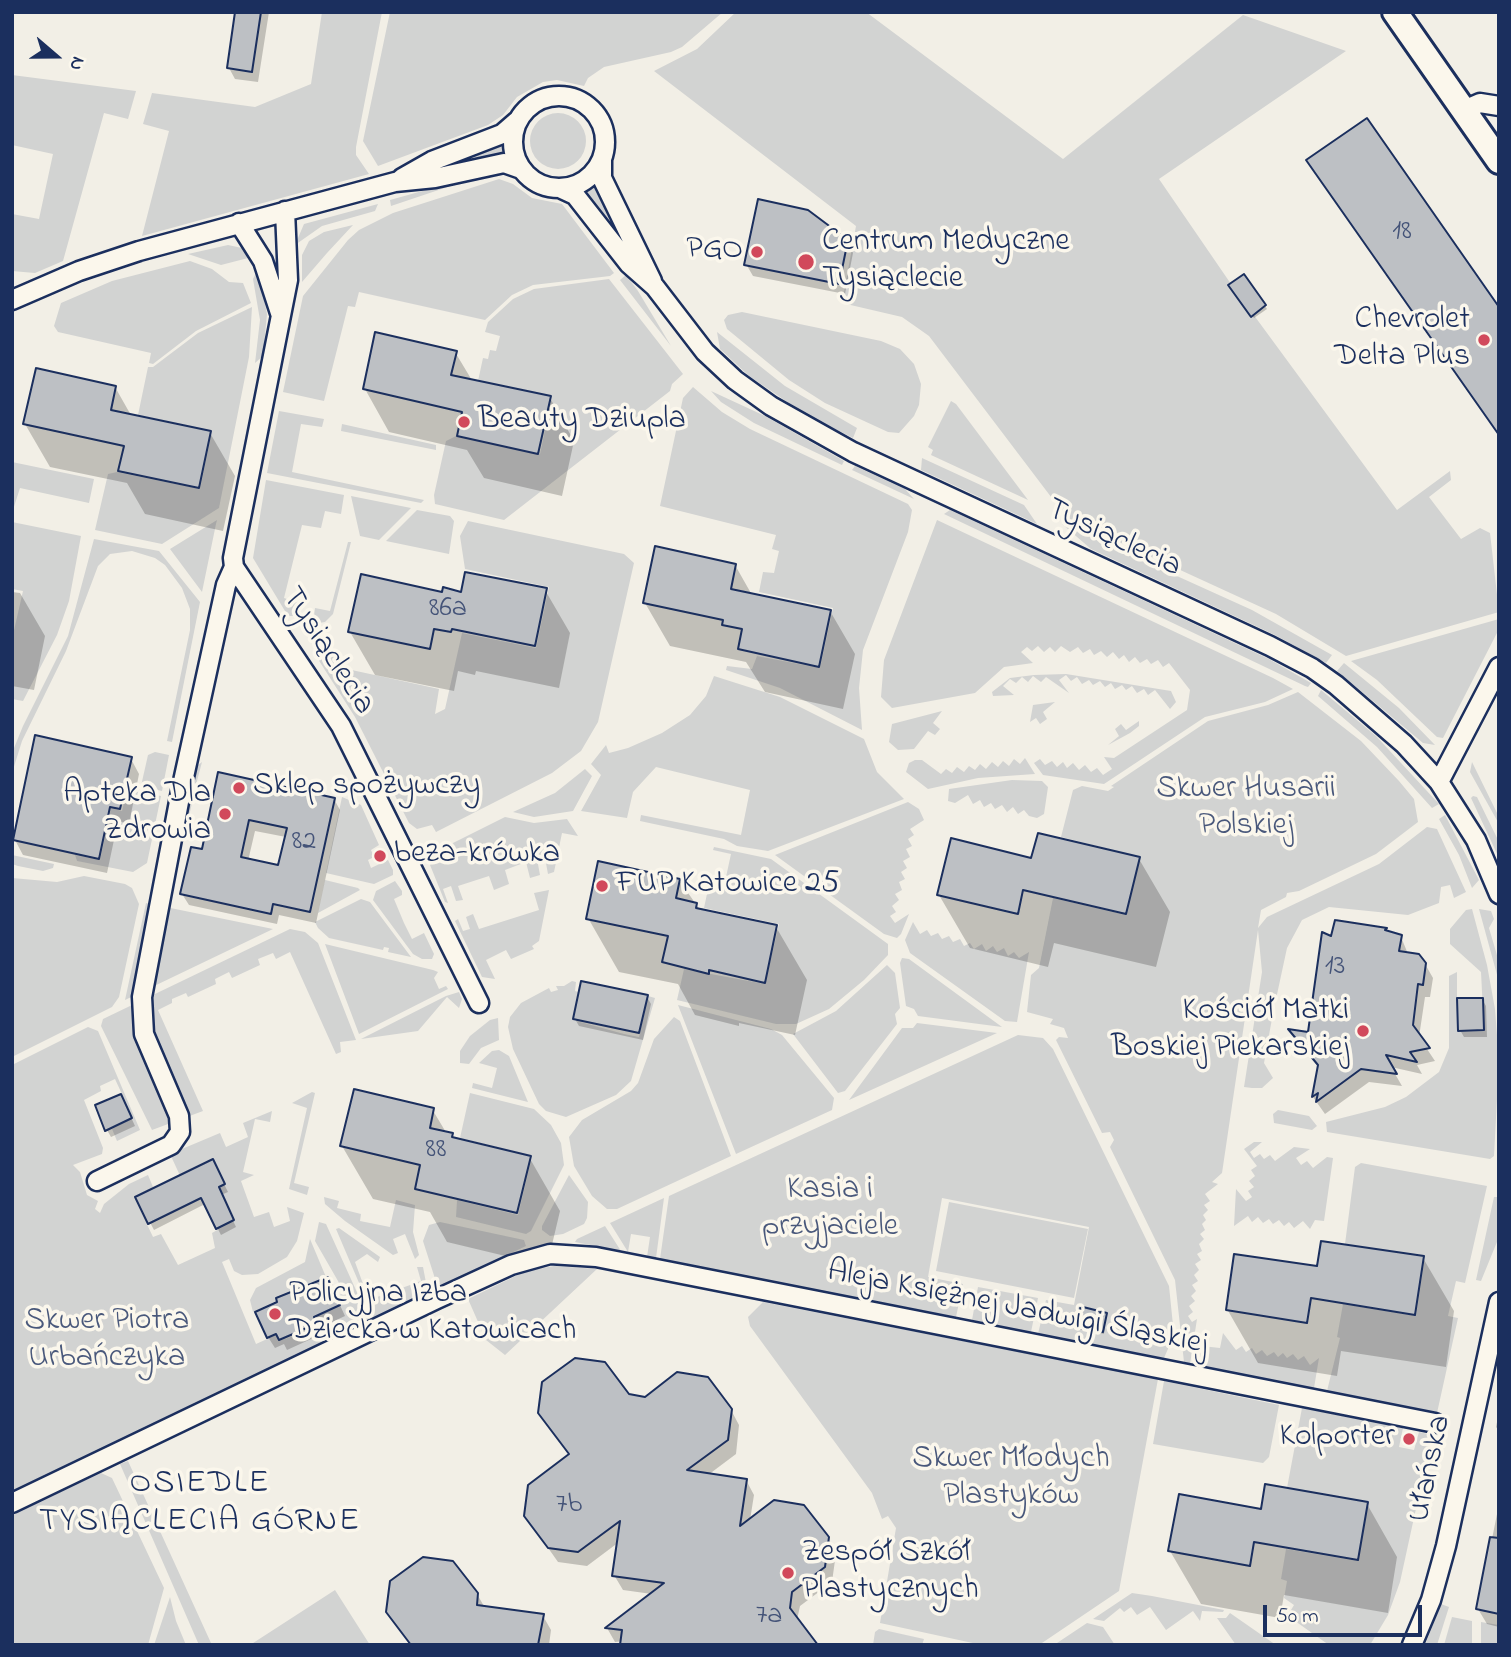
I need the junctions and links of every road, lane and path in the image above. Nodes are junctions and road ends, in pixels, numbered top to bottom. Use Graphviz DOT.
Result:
graph roads {
  1 [pos="1395,12"];
  2 [pos="1499,106"];
  3 [pos="1464,110"];
  4 [pos="517,121"];
  5 [pos="602,160"];
  6 [pos="1499,161"];
  7 [pos="521,169"];
  8 [pos="395,183"];
  9 [pos="562,189"];
  10 [pos="285,211"];
  11 [pos="239,223"];
  12 [pos="655,287"];
  13 [pos="12,300"];
  14 [pos="280,313"];
  15 [pos="234,567"];
  16 [pos="1499,667"];
  17 [pos="1439,782"];
  18 [pos="1499,894"];
  19 [pos="478,1003"];
  20 [pos="97,1181"];
  21 [pos="1499,1302"];
  22 [pos="1435,1423"];
  23 [pos="12,1503"];
  24 [pos="1412,1645"];
  1 -- 3 [label="main road"];
  2 -- 3 [label="street"];
  3 -- 6 [label="main road"];
  4 -- 5 [label="street"];
  4 -- 7 [label="street"];
  4 -- 8 [label="street"];
  5 -- 9 [label="street"];
  5 -- 12 [label="street, Tysiąclecia"];
  7 -- 8 [label="street"];
  7 -- 9 [label="street"];
  8 -- 10 [label="street"];
  9 -- 12 [label="street, Tysiąclecia"];
  10 -- 11 [label="street"];
  10 -- 14 [label="street"];
  11 -- 13 [label="street"];
  11 -- 14 [label="street"];
  12 -- 17 [label="street, Tysiąclecia"];
  14 -- 15 [label="street"];
  15 -- 19 [label="street, Tysiąclecia"];
  15 -- 20 [label="street"];
  16 -- 17 [label="street"];
  17 -- 18 [label="street"];
  21 -- 24 [label="street, Ułańska"];
  22 -- 23 [label="street, Aleja Księżnej Jadwigi Śląskiej"];
}
